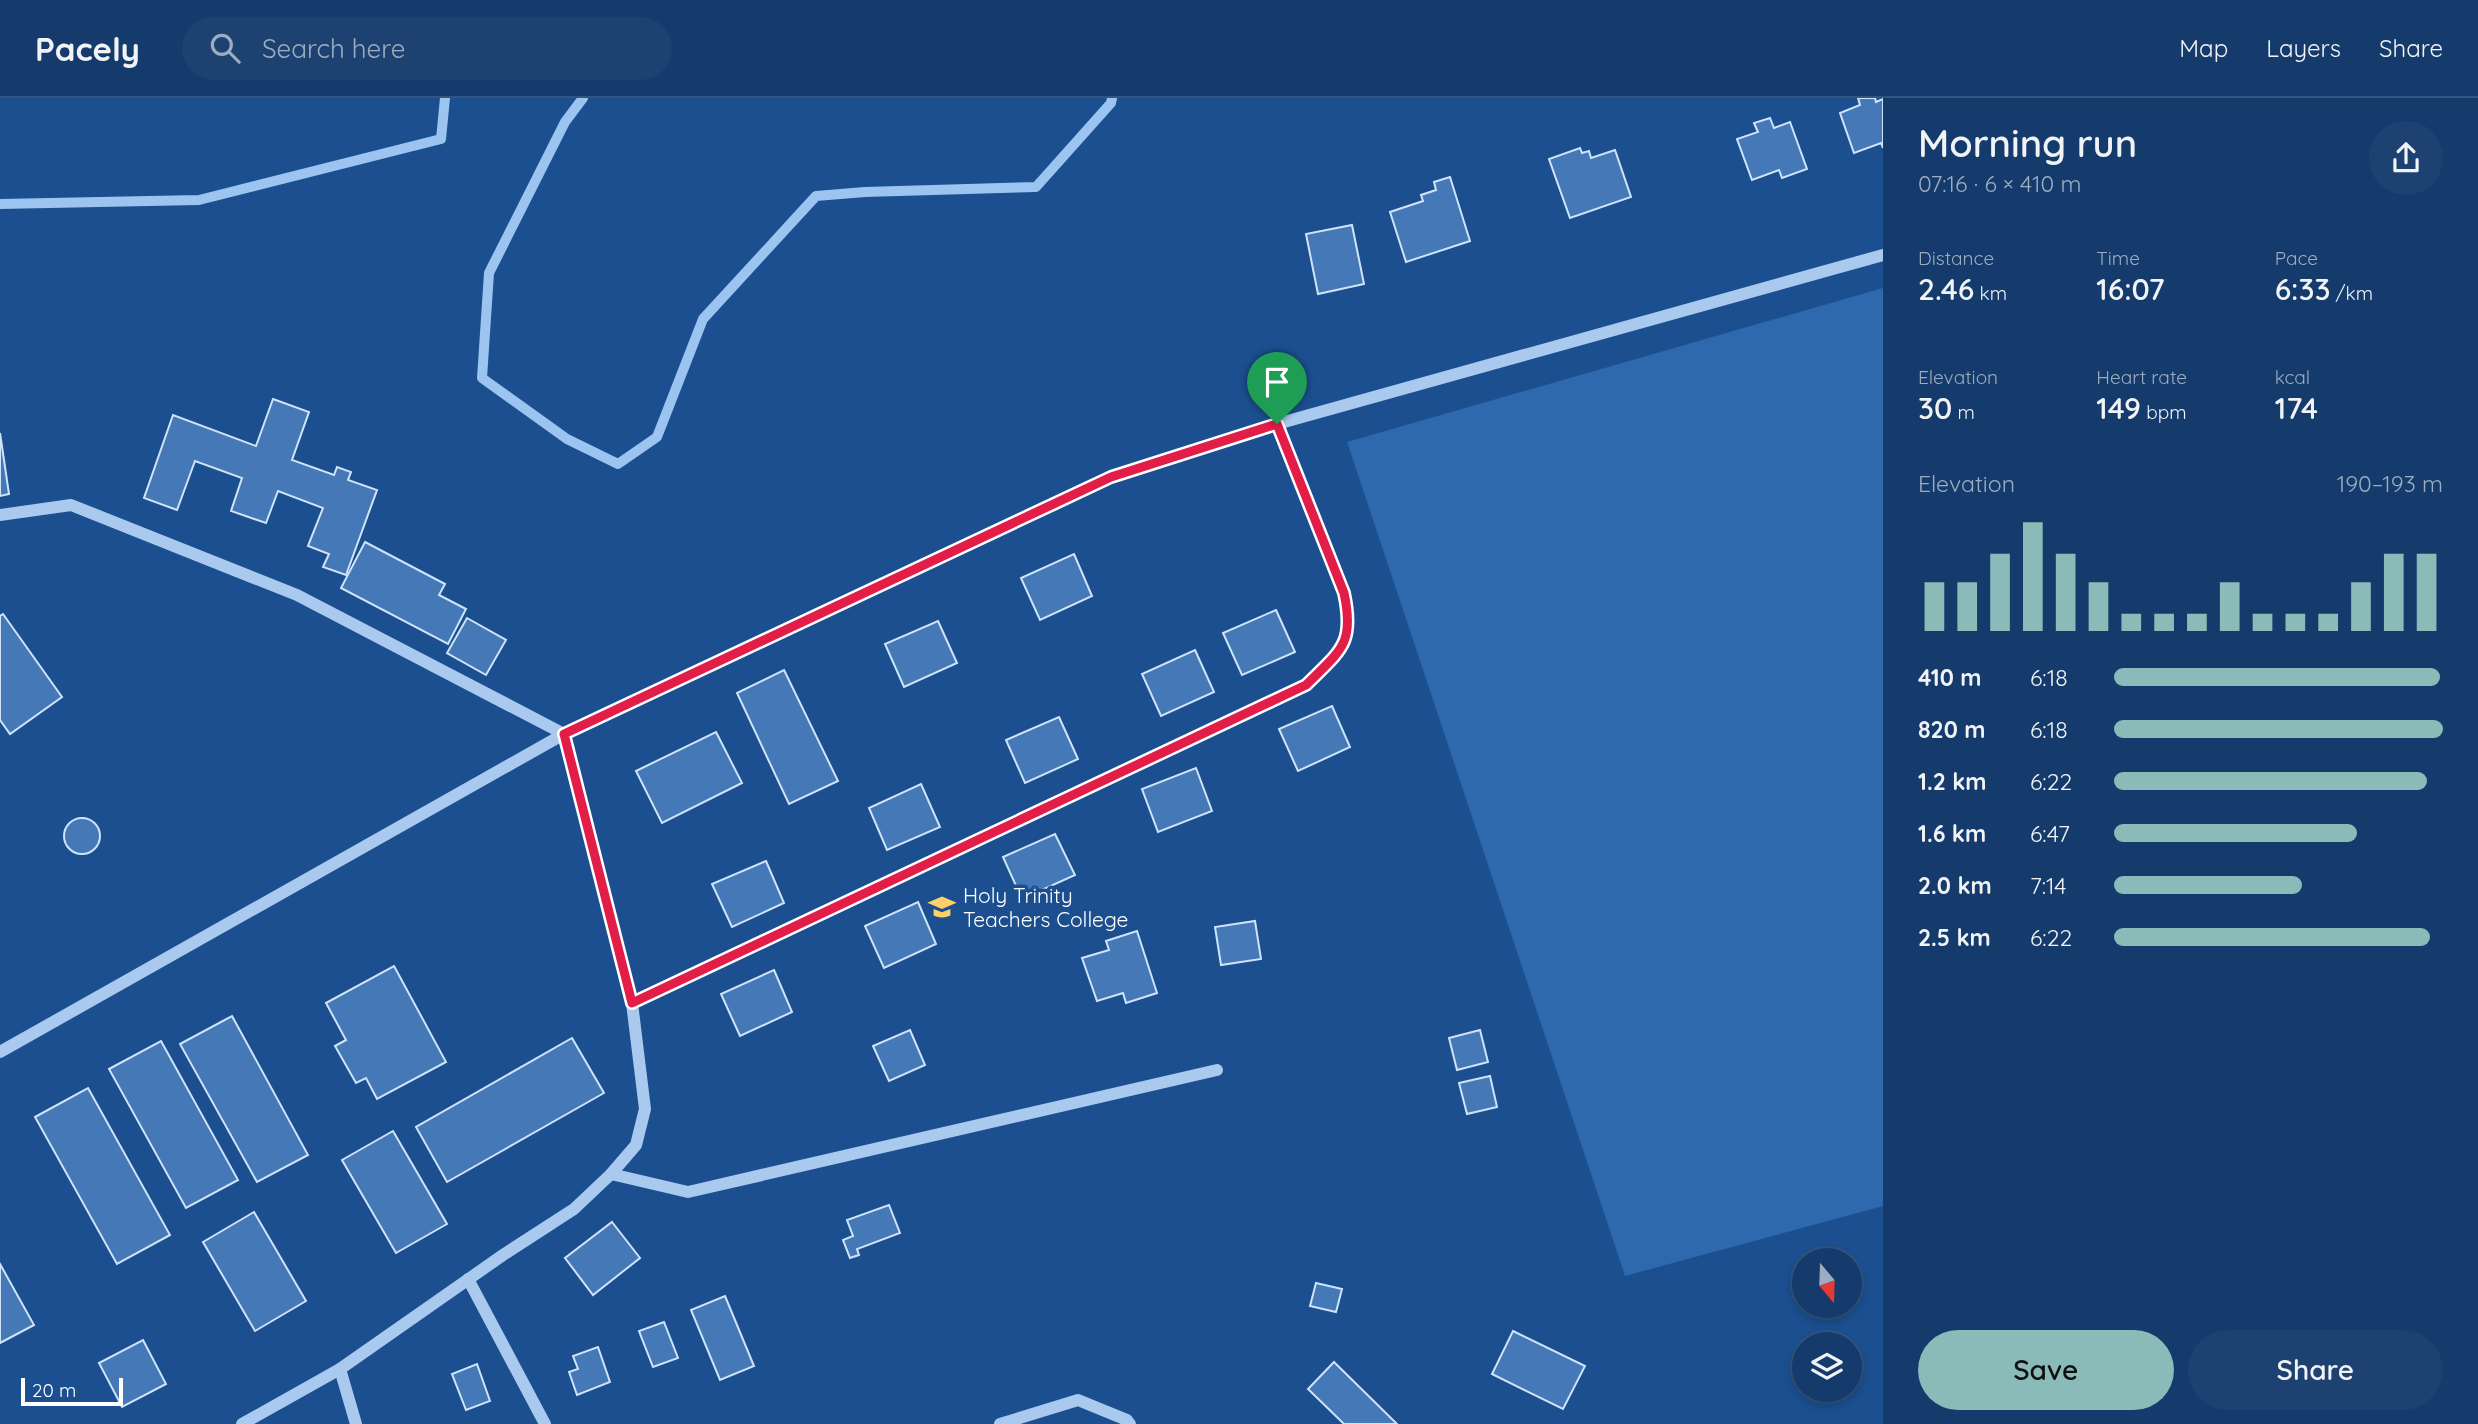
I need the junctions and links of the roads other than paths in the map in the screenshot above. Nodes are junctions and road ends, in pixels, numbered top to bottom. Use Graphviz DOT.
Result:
graph roads {
  1 [pos="1883,255"];
  2 [pos="1277,424"];
  3 [pos="0,515"];
  4 [pos="564,734"];
  5 [pos="632,1003"];
  6 [pos="0,1052"];
  7 [pos="1217,1070"];
  8 [pos="611,1174"];
  9 [pos="468,1279"];
  10 [pos="340,1369"];
  11 [pos="242,1424"];
  12 [pos="356,1424"];
  13 [pos="545,1424"];
  14 [pos="1000,1424"];
  15 [pos="1130,1424"];
  1 -- 2 [label="street"];
  2 -- 4 [label="street"];
  2 -- 5 [label="street"];
  3 -- 4 [label="street"];
  4 -- 5 [label="street"];
  4 -- 6 [label="street"];
  5 -- 8 [label="street"];
  7 -- 8 [label="street"];
  8 -- 9 [label="street"];
  9 -- 10 [label="street"];
  9 -- 13 [label="street"];
  10 -- 11 [label="street"];
  10 -- 12 [label="street"];
  14 -- 15 [label="street"];
}
